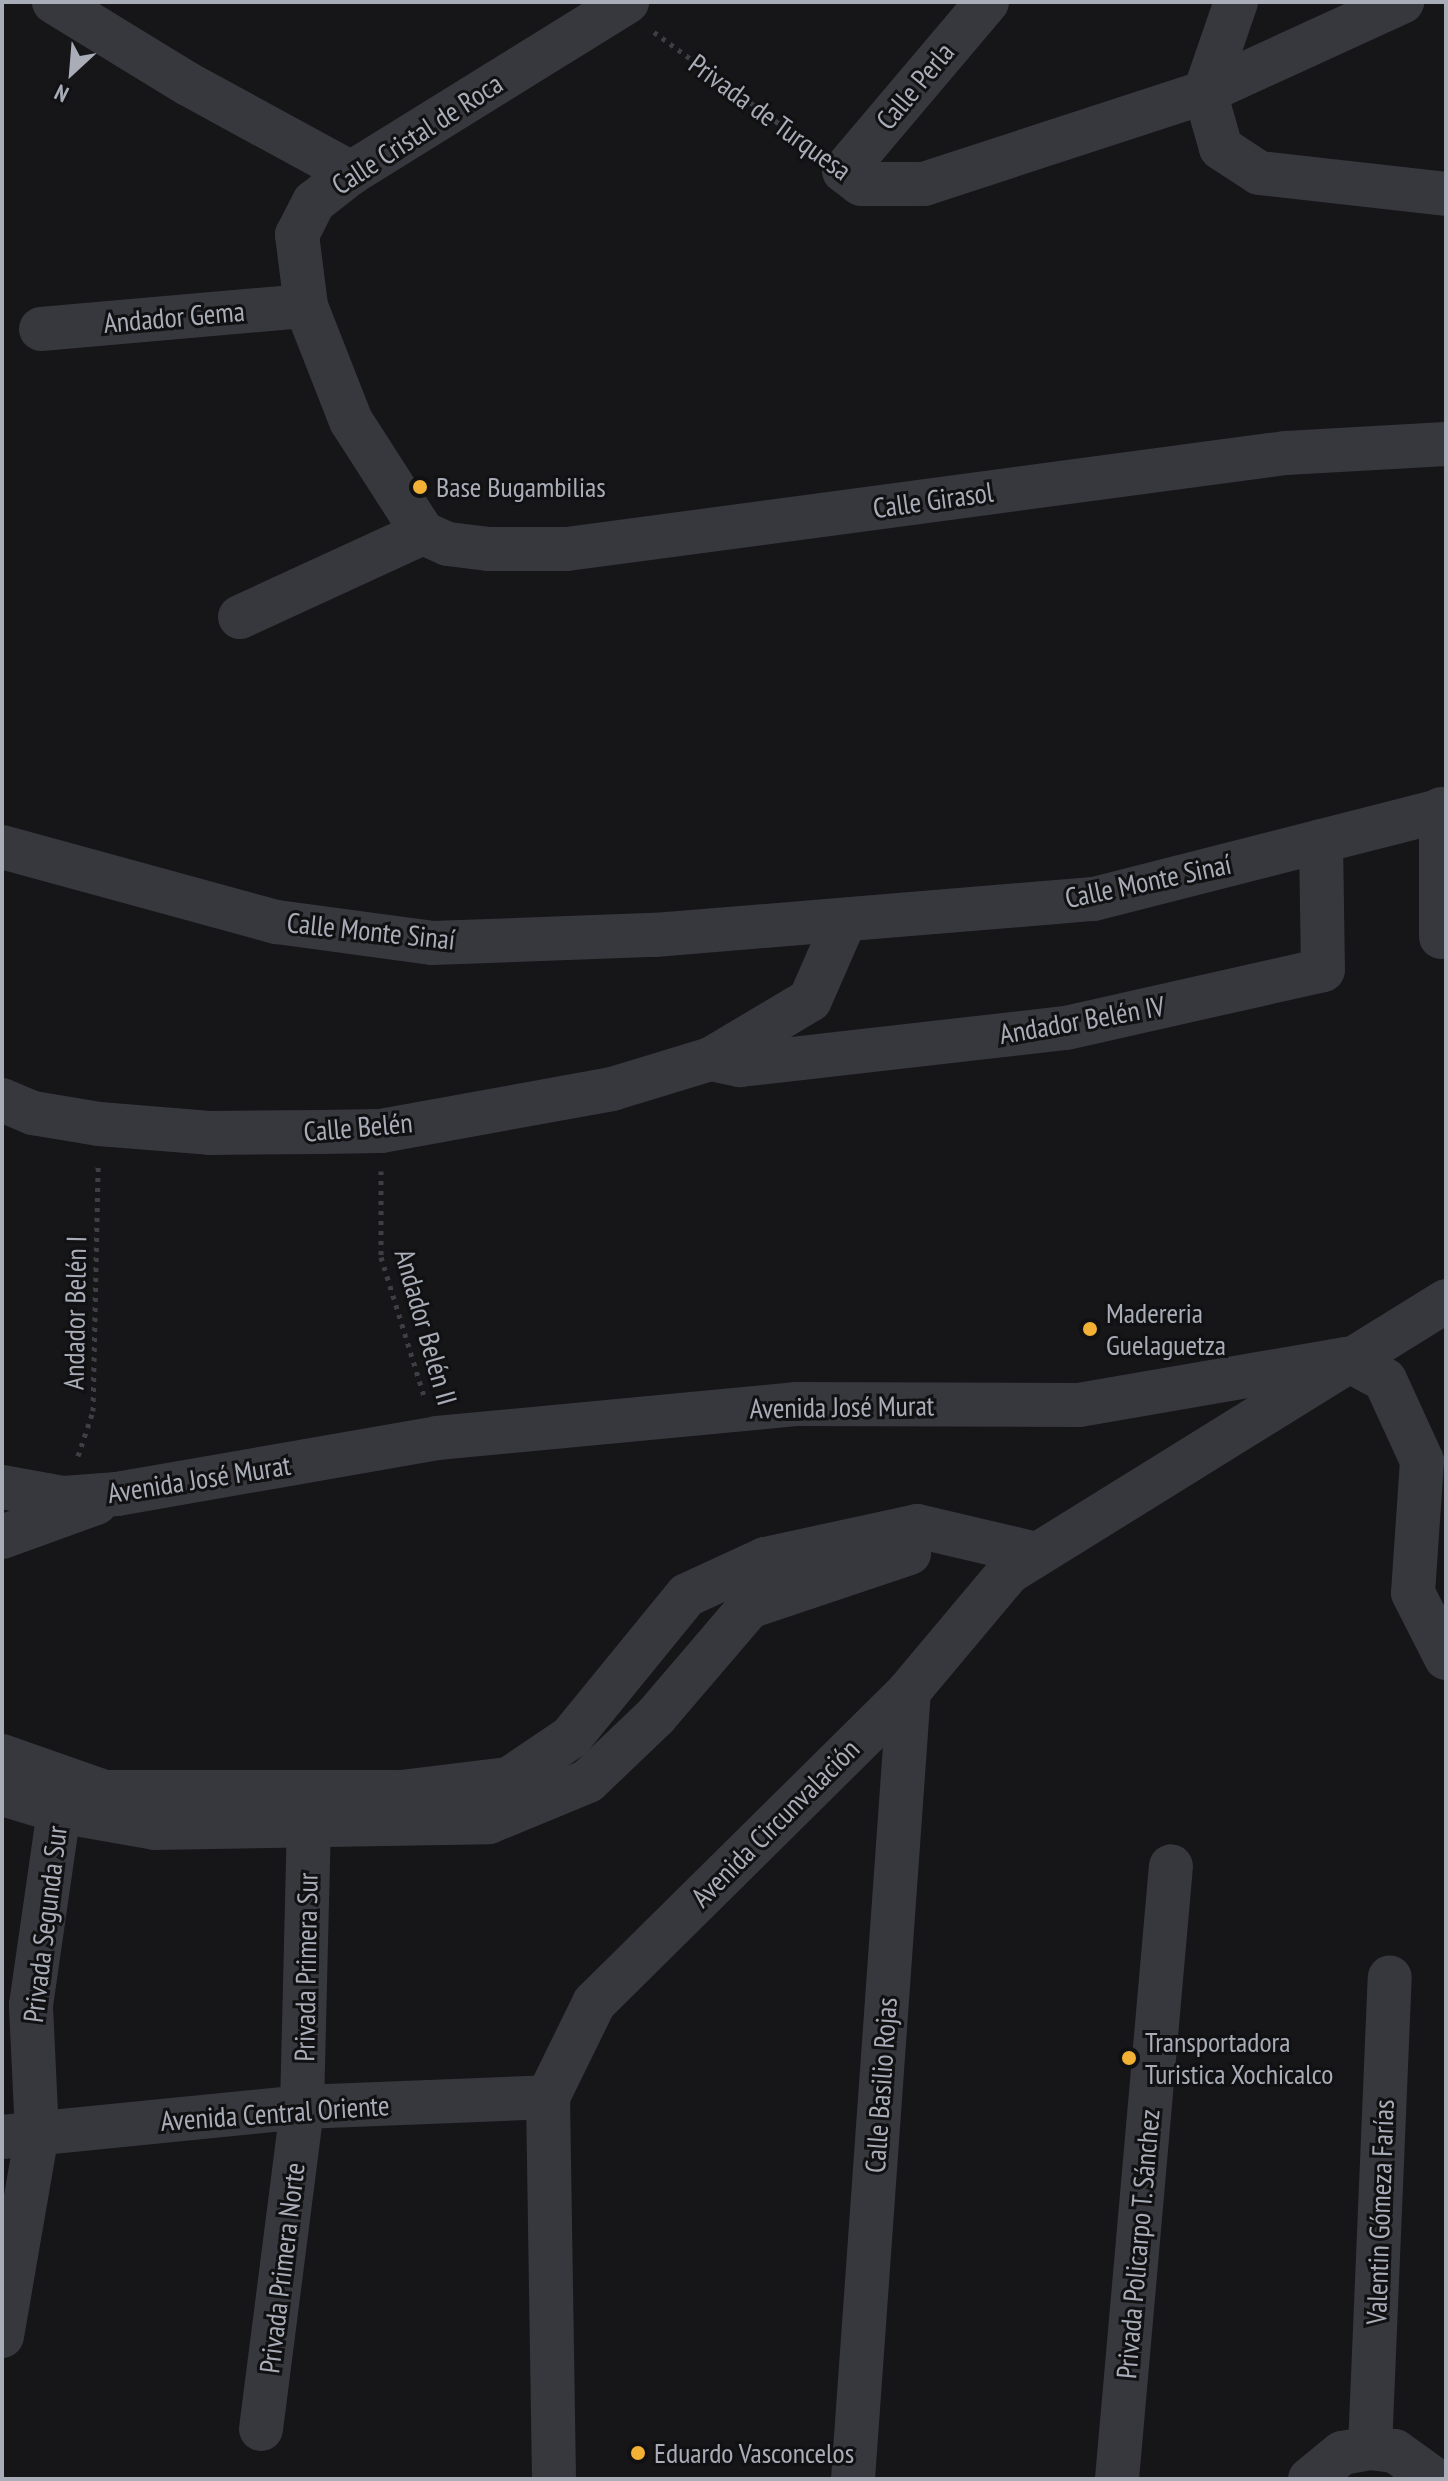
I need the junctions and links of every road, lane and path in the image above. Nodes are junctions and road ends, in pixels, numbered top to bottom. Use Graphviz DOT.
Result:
graph roads {
  1 [pos="54,2"];
  2 [pos="987,2"];
  3 [pos="1236,2"];
  4 [pos="1402,2"];
  5 [pos="624,5"];
  6 [pos="1205,92"];
  7 [pos="844,171"];
  8 [pos="351,173"];
  9 [pos="1446,194"];
  10 [pos="306,306"];
  11 [pos="41,329"];
  12 [pos="1446,444"];
  13 [pos="423,533"];
  14 [pos="240,617"];
  15 [pos="1444,809"];
  16 [pos="1321,841"];
  17 [pos="2,847"];
  18 [pos="845,920"];
  19 [pos="1441,937"];
  20 [pos="711,1059"];
  21 [pos="2,1100"];
  22 [pos="99,1124"];
  23 [pos="381,1131"];
  24 [pos="1446,1301"];
  25 [pos="1346,1359"];
  26 [pos="437,1438"];
  27 [pos="2,1487"];
  28 [pos="117,1494"];
  29 [pos="64,1498"];
  30 [pos="2,1537"];
  31 [pos="1022,1563"];
  32 [pos="1446,1658"];
  33 [pos="909,1691"];
  34 [pos="2,1756"];
  35 [pos="2,1794"];
  36 [pos="59,1811"];
  37 [pos="309,1828"];
  38 [pos="1171,1866"];
  39 [pos="1390,1977"];
  40 [pos="548,2097"];
  41 [pos="302,2107"];
  42 [pos="20,2135"];
  43 [pos="2,2336"];
  44 [pos="261,2429"];
  45 [pos="1370,2448"];
  46 [pos="554,2479"];
  47 [pos="853,2479"];
  48 [pos="1117,2479"];
  49 [pos="1310,2479"];
  50 [pos="1434,2479"];
  1 -- 8 [label="street"];
  2 -- 7 [label="street, Calle Perla"];
  3 -- 6 [label="street"];
  4 -- 6 [label="street, Privada de Turquesa"];
  5 -- 7 [label="path, Privada de Turquesa"];
  5 -- 8 [label="street, Calle Cristal de Roca"];
  6 -- 7 [label="street, Privada de Turquesa"];
  6 -- 9 [label="street"];
  8 -- 10 [label="street, Calle Cristal de Roca"];
  10 -- 11 [label="street, Andador Gema"];
  10 -- 13 [label="street, Calle Cristal de Roca"];
  12 -- 13 [label="street, Calle Girasol"];
  13 -- 14 [label="street"];
  15 -- 16 [label="street, Calle Monte Sinaí"];
  15 -- 19 [label="street"];
  16 -- 18 [label="street, Calle Monte Sinaí"];
  16 -- 20 [label="street, Andador Belén IV"];
  17 -- 18 [label="street, Calle Monte Sinaí"];
  18 -- 20 [label="street"];
  20 -- 23 [label="street, Calle Belén"];
  21 -- 22 [label="street, Calle Belén"];
  22 -- 23 [label="street, Calle Belén"];
  22 -- 29 [label="path, Andador Belén I"];
  23 -- 26 [label="path, Andador Belén II"];
  24 -- 25 [label="street, Avenida Circunvalación"];
  25 -- 26 [label="street, Avenida José Murat"];
  25 -- 31 [label="street, Avenida Circunvalación"];
  25 -- 32 [label="street"];
  26 -- 28 [label="street, Avenida José Murat"];
  27 -- 29 [label="street, Avenida José Murat"];
  28 -- 29 [label="street, Avenida José Murat"];
  28 -- 30 [label="street"];
  31 -- 33 [label="street, Avenida Circunvalación"];
  31 -- 34 [label="street"];
  31 -- 37 [label="street"];
  33 -- 40 [label="street, Avenida Circunvalación"];
  33 -- 47 [label="street, Calle Basilio Rojas"];
  35 -- 36 [label="street"];
  36 -- 37 [label="street"];
  36 -- 42 [label="street, Privada Segunda Sur"];
  37 -- 41 [label="street, Privada Primera Sur"];
  38 -- 48 [label="street, Privada Policarpo T. Sánchez"];
  39 -- 45 [label="street, Valentin Gómeza Farías"];
  40 -- 41 [label="street, Avenida Central Oriente"];
  40 -- 46 [label="street, Avenida Circunvalación"];
  41 -- 42 [label="street, Avenida Central Oriente"];
  41 -- 44 [label="street, Privada Primera Norte"];
  42 -- 43 [label="street, Privada Segunda Sur"];
  45 -- 49 [label="street"];
  45 -- 50 [label="street"];
}
